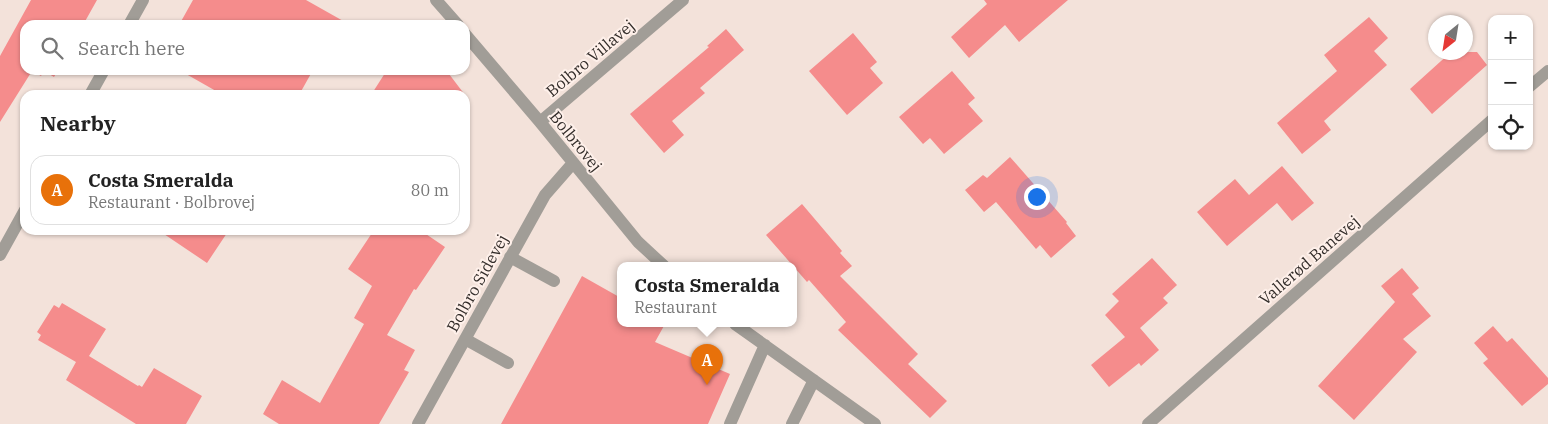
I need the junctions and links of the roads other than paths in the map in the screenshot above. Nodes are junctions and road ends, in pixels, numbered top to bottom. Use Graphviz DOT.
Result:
graph roads {
  1 [pos="143,0"];
  2 [pos="436,0"];
  3 [pos="683,0"];
  4 [pos="132,20"];
  5 [pos="454,20"];
  6 [pos="470,40"];
  7 [pos="1548,71"];
  8 [pos="101,75"];
  9 [pos="1533,84"];
  10 [pos="93,90"];
  11 [pos="540,122"];
  12 [pos="1488,124"];
  13 [pos="573,163"];
  14 [pos="20,219"];
  15 [pos="0,255"];
  16 [pos="510,257"];
  17 [pos="660,262"];
  18 [pos="554,281"];
  19 [pos="739,327"];
  20 [pos="465,339"];
  21 [pos="765,345"];
  22 [pos="508,363"];
  23 [pos="814,380"];
  24 [pos="418,424"];
  25 [pos="730,424"];
  26 [pos="792,424"];
  27 [pos="875,424"];
  28 [pos="1148,424"];
  1 -- 4 [label="street"];
  2 -- 5 [label="street"];
  3 -- 11 [label="street, Bolbro Villavej"];
  6 -- 11 [label="street, Bolbrovej"];
  7 -- 9 [label="street"];
  8 -- 10 [label="street"];
  11 -- 13 [label="street, Bolbrovej"];
  12 -- 28 [label="street, Vallerød Banevej"];
  13 -- 16 [label="street, Bolbro Sidevej"];
  13 -- 17 [label="street, Bolbrovej"];
  14 -- 15 [label="street"];
  16 -- 18 [label="street"];
  16 -- 20 [label="street, Bolbro Sidevej"];
  19 -- 21 [label="street"];
  20 -- 22 [label="street"];
  20 -- 24 [label="street, Bolbro Sidevej"];
  21 -- 23 [label="street"];
  21 -- 25 [label="street"];
  23 -- 26 [label="street"];
  23 -- 27 [label="street"];
}
